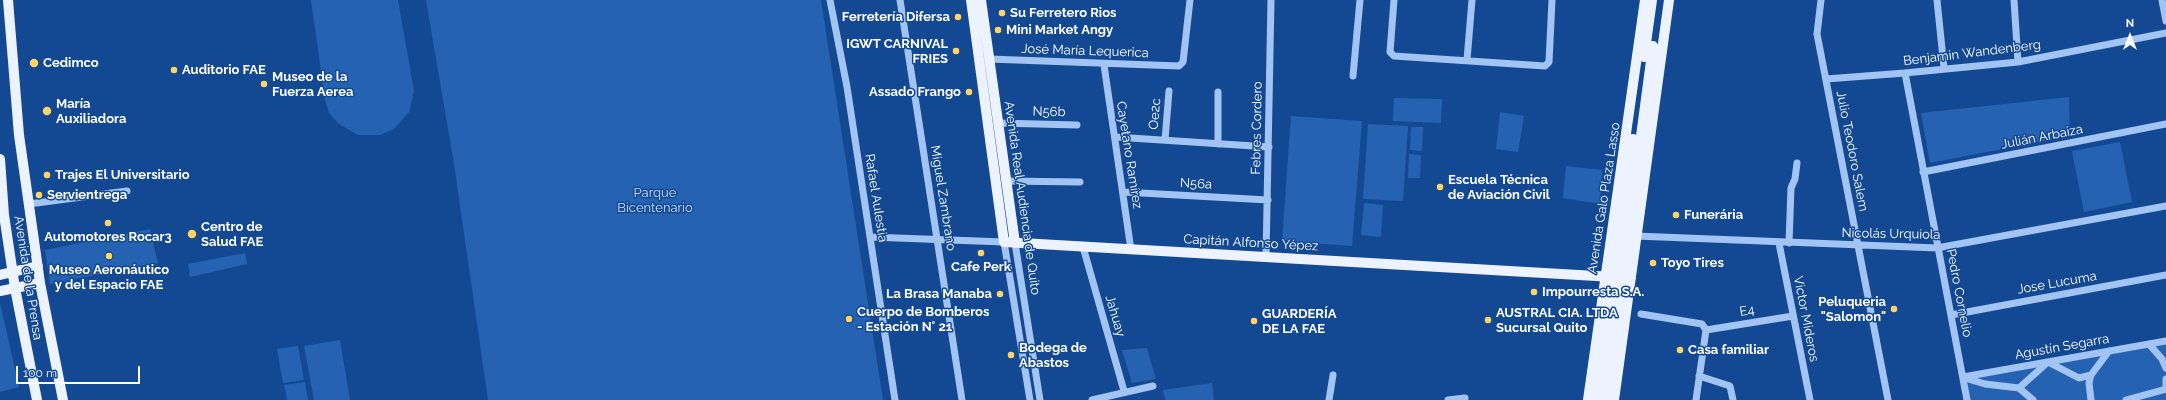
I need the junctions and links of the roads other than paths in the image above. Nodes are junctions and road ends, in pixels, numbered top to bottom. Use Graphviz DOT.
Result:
graph roads {
  1 [pos="8,0"];
  2 [pos="830,0"];
  3 [pos="900,0"];
  4 [pos="971,0"];
  5 [pos="980,0"];
  6 [pos="1190,0"];
  7 [pos="1271,0"];
  8 [pos="1360,0"];
  9 [pos="1394,0"];
  10 [pos="1472,0"];
  11 [pos="1552,0"];
  12 [pos="1645,0"];
  13 [pos="1652,0"];
  14 [pos="1659,0"];
  15 [pos="1669,0"];
  16 [pos="1821,0"];
  17 [pos="1937,0"];
  18 [pos="2014,0"];
  19 [pos="2162,0"];
  20 [pos="2166,21"];
  21 [pos="2166,33"];
  22 [pos="989,60"];
  23 [pos="1467,60"];
  24 [pos="2018,62"];
  25 [pos="1104,65"];
  26 [pos="1944,68"];
  27 [pos="1905,73"];
  28 [pos="1353,76"];
  29 [pos="1826,79"];
  30 [pos="1169,91"];
  31 [pos="1218,92"];
  32 [pos="997,123"];
  33 [pos="2166,124"];
  34 [pos="1076,125"];
  35 [pos="1114,137"];
  36 [pos="1165,140"];
  37 [pos="1218,144"];
  38 [pos="1269,147"];
  39 [pos="0,159"];
  40 [pos="1797,163"];
  41 [pos="1923,172"];
  42 [pos="1006,181"];
  43 [pos="1080,182"];
  44 [pos="127,191"];
  45 [pos="1123,192"];
  46 [pos="1268,200"];
  47 [pos="29,204"];
  48 [pos="2166,206"];
  49 [pos="1636,236"];
  50 [pos="870,237"];
  51 [pos="937,239"];
  52 [pos="1004,242"];
  53 [pos="1015,243"];
  54 [pos="1779,243"];
  55 [pos="1789,243"];
  56 [pos="1858,246"];
  57 [pos="1083,247"];
  58 [pos="1937,248"];
  59 [pos="1131,250"];
  60 [pos="1266,257"];
  61 [pos="38,266"];
  62 [pos="13,272"];
  63 [pos="0,275"];
  64 [pos="2166,275"];
  65 [pos="1618,277"];
  66 [pos="40,283"];
  67 [pos="15,288"];
  68 [pos="0,292"];
  69 [pos="1641,314"];
  70 [pos="1951,315"];
  71 [pos="1793,316"];
  72 [pos="1706,330"];
  73 [pos="2166,341"];
  74 [pos="2149,344"];
  75 [pos="2109,351"];
  76 [pos="2048,362"];
  77 [pos="2166,368"];
  78 [pos="1333,375"];
  79 [pos="2091,375"];
  80 [pos="1699,376"];
  81 [pos="1963,377"];
  82 [pos="2166,379"];
  83 [pos="1152,386"];
  84 [pos="2019,388"];
  85 [pos="2166,388"];
  86 [pos="1124,391"];
  87 [pos="1465,398"];
  88 [pos="37,400"];
  89 [pos="63,400"];
  90 [pos="895,400"];
  91 [pos="962,400"];
  92 [pos="1030,400"];
  93 [pos="1040,400"];
  94 [pos="1092,400"];
  95 [pos="1329,400"];
  96 [pos="1448,400"];
  97 [pos="1588,400"];
  98 [pos="1597,400"];
  99 [pos="1606,400"];
  100 [pos="1614,400"];
  101 [pos="1696,400"];
  102 [pos="1733,400"];
  103 [pos="1810,400"];
  104 [pos="1888,400"];
  105 [pos="1967,400"];
  106 [pos="2033,400"];
  107 [pos="2091,400"];
  108 [pos="2126,400"];
  1 -- 47 [label="main road, Avenida de la Prensa"];
  2 -- 50 [label="street, Rafael Aulestia"];
  3 -- 51 [label="street, Miguel Zambrano"];
  4 -- 52 [label="main road, Avenida Real Audiencia de Quito"];
  5 -- 22 [label="main road, Avenida Real Audiencia de Quito"];
  6 -- 25 [label="street, José María Lequerica"];
  7 -- 38 [label="street, Febres Cordero"];
  8 -- 28 [label="street"];
  9 -- 23 [label="street"];
  10 -- 23 [label="street"];
  11 -- 23 [label="street"];
  12 -- 65 [label="main road, Avenida Galo Plaza Lasso"];
  13 -- 65 [label="main road, Avenida Galo Plaza Lasso"];
  14 -- 65 [label="main road, Avenida Galo Plaza Lasso"];
  15 -- 49 [label="main road, Avenida Galo Plaza Lasso"];
  16 -- 29 [label="street, Julio Teodoro Salem"];
  17 -- 26 [label="street"];
  18 -- 24 [label="street"];
  19 -- 20 [label="street"];
  21 -- 24 [label="street, Benjamin Wandenberg"];
  22 -- 25 [label="street, José María Lequerica"];
  22 -- 32 [label="main road, Avenida Real Audiencia de Quito"];
  24 -- 26 [label="street, Benjamin Wandenberg"];
  25 -- 35 [label="street, Cayetano Ramírez"];
  26 -- 27 [label="street, Benjamin Wandenberg"];
  27 -- 29 [label="street, Benjamin Wandenberg"];
  27 -- 41 [label="street, Pedro Cornelio"];
  29 -- 56 [label="street, Julio Teodoro Salem"];
  30 -- 36 [label="street, Oe2c"];
  31 -- 37 [label="street"];
  32 -- 34 [label="street, N56b"];
  32 -- 42 [label="main road, Avenida Real Audiencia de Quito"];
  33 -- 41 [label="street, Julián Arbaiza"];
  35 -- 36 [label="street"];
  35 -- 45 [label="street, Cayetano Ramírez"];
  36 -- 37 [label="street"];
  37 -- 38 [label="street"];
  38 -- 46 [label="street, Febres Cordero"];
  39 -- 62 [label="main road, Avenida de la Prensa"];
  40 -- 55 [label="street"];
  41 -- 58 [label="street, Pedro Cornelio"];
  42 -- 43 [label="street"];
  42 -- 53 [label="main road, Avenida Real Audiencia de Quito"];
  44 -- 47 [label="street"];
  45 -- 46 [label="street, N56a"];
  45 -- 59 [label="street, Cayetano Ramírez"];
  46 -- 60 [label="street, Febres Cordero"];
  47 -- 61 [label="main road, Avenida de la Prensa"];
  48 -- 58 [label="street, Nicolás Urquiola"];
  49 -- 54 [label="street, Nicolás Urquiola"];
  49 -- 65 [label="main road, Avenida Galo Plaza Lasso"];
  50 -- 51 [label="street, Capitán Alfonso Yépez"];
  50 -- 90 [label="street, Rafael Aulestia"];
  51 -- 52 [label="street, Capitán Alfonso Yépez"];
  51 -- 91 [label="street, Miguel Zambrano"];
  52 -- 53 [label="main road, Capitán Alfonso Yépez"];
  52 -- 92 [label="street, Avenida Real Audiencia de Quito"];
  53 -- 57 [label="main road, Capitán Alfonso Yépez"];
  53 -- 93 [label="street, Avenida Real Audiencia de Quito"];
  54 -- 55 [label="street, Nicolás Urquiola"];
  54 -- 71 [label="street, Victor Mideros"];
  55 -- 56 [label="street, Nicolás Urquiola"];
  56 -- 58 [label="street, Nicolás Urquiola"];
  56 -- 104 [label="street, Julio Teodoro Salem"];
  57 -- 59 [label="main road, Capitán Alfonso Yépez"];
  57 -- 86 [label="street, Jahuay"];
  58 -- 70 [label="street, Pedro Cornelio"];
  59 -- 60 [label="main road, Capitán Alfonso Yépez"];
  60 -- 65 [label="main road, Capitán Alfonso Yépez"];
  61 -- 62 [label="main road"];
  61 -- 66 [label="main road, Avenida de la Prensa"];
  62 -- 63 [label="main road"];
  62 -- 67 [label="main road, Avenida de la Prensa"];
  64 -- 70 [label="street, Jose Lucuma"];
  65 -- 97 [label="main road, Avenida Galo Plaza Lasso"];
  65 -- 98 [label="main road, Avenida Galo Plaza Lasso"];
  65 -- 99 [label="main road, Avenida Galo Plaza Lasso"];
  65 -- 100 [label="main road, Avenida Galo Plaza Lasso"];
  66 -- 67 [label="main road"];
  66 -- 89 [label="main road, Avenida de la Prensa"];
  67 -- 68 [label="main road"];
  67 -- 88 [label="main road, Avenida de la Prensa"];
  69 -- 72 [label="street"];
  70 -- 81 [label="street, Pedro Cornelio"];
  71 -- 72 [label="street, E4"];
  71 -- 103 [label="street, Victor Mideros"];
  72 -- 80 [label="street"];
  73 -- 74 [label="street, Agustín Segarra"];
  74 -- 75 [label="street, Agustín Segarra"];
  74 -- 77 [label="street"];
  75 -- 76 [label="street, Agustín Segarra"];
  75 -- 79 [label="street"];
  76 -- 79 [label="street"];
  76 -- 81 [label="street, Agustín Segarra"];
  76 -- 84 [label="street"];
  78 -- 95 [label="street"];
  79 -- 107 [label="street"];
  80 -- 101 [label="street"];
  80 -- 102 [label="street"];
  81 -- 84 [label="street"];
  81 -- 105 [label="street, Pedro Cornelio"];
  82 -- 85 [label="street"];
  83 -- 86 [label="street"];
  84 -- 106 [label="street"];
  85 -- 108 [label="street"];
  86 -- 94 [label="street"];
  87 -- 96 [label="street"];
}
